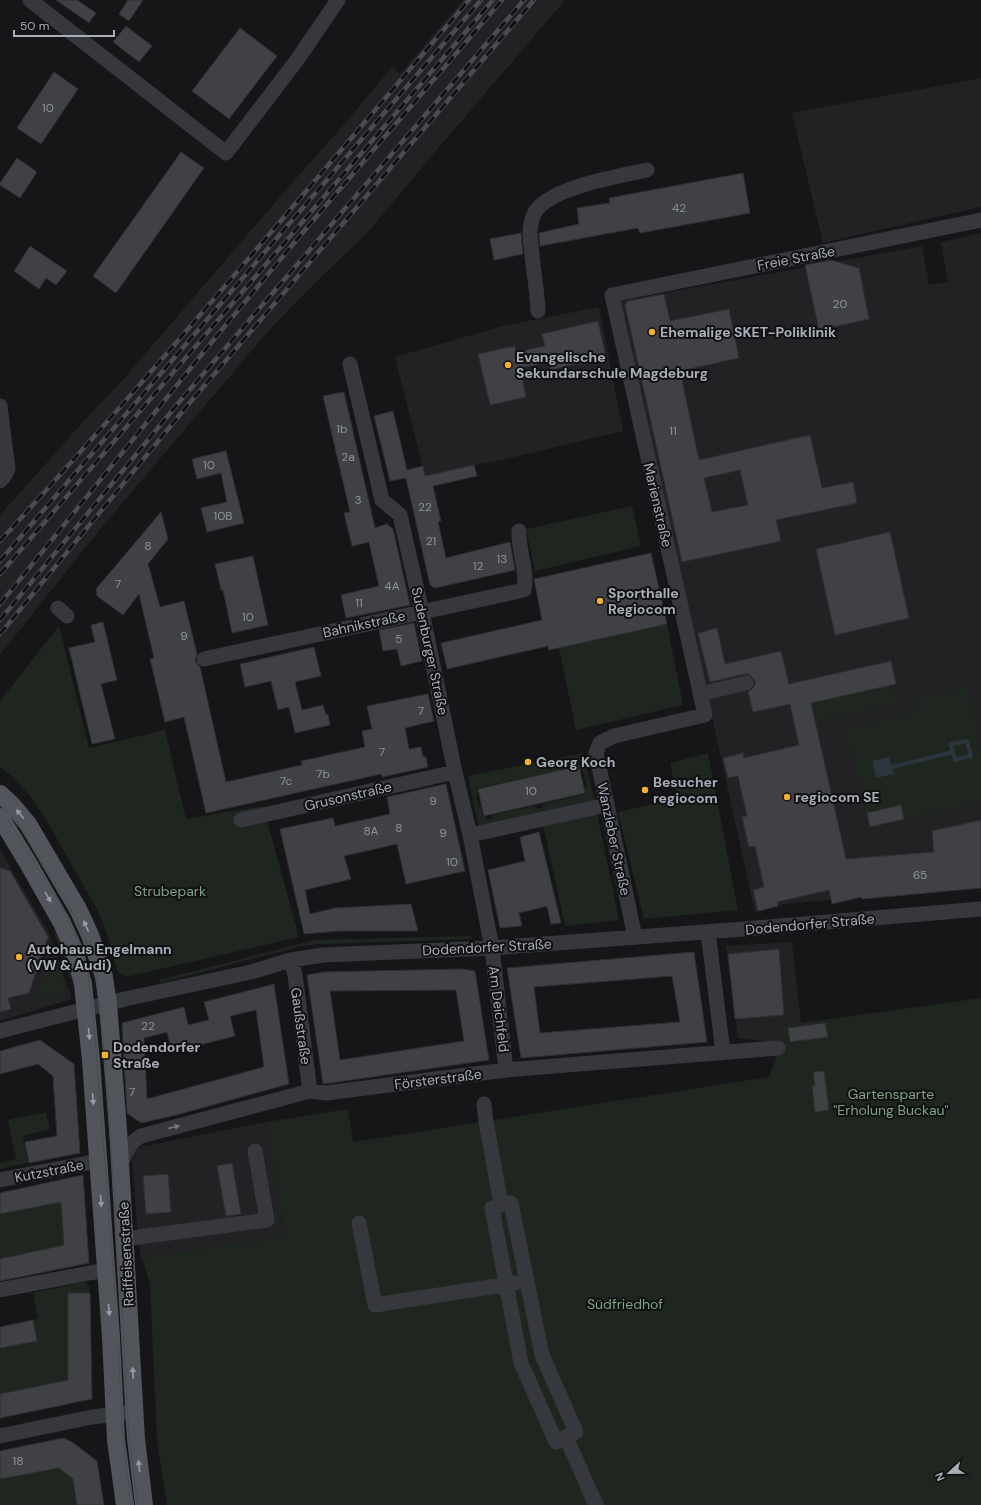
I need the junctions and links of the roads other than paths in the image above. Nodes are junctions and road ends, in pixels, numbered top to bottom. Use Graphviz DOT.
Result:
graph roads {
  1 [pos="30,0"];
  2 [pos="338,0"];
  3 [pos="647,170"];
  4 [pos="981,220"];
  5 [pos="612,295"];
  6 [pos="538,311"];
  7 [pos="350,364"];
  8 [pos="0,406"];
  9 [pos="0,481"];
  10 [pos="519,531"];
  11 [pos="422,612"];
  12 [pos="204,659"];
  13 [pos="746,683"];
  14 [pos="700,694"];
  15 [pos="600,742"];
  16 [pos="455,772"];
  17 [pos="0,794"];
  18 [pos="607,805"];
  19 [pos="0,818"];
  20 [pos="241,820"];
  21 [pos="470,836"];
  22 [pos="981,909"];
  23 [pos="708,932"];
  24 [pos="635,937"];
  25 [pos="492,948"];
  26 [pos="291,960"];
  27 [pos="98,1006"];
  28 [pos="0,1031"];
  29 [pos="778,1048"];
  30 [pos="723,1052"];
  31 [pos="506,1070"];
  32 [pos="310,1091"];
  33 [pos="484,1104"];
  34 [pos="255,1151"];
  35 [pos="98,1162"];
  36 [pos="120,1166"];
  37 [pos="0,1180"];
  38 [pos="122,1202"];
  39 [pos="501,1204"];
  40 [pos="360,1223"];
  41 [pos="124,1238"];
  42 [pos="106,1271"];
  43 [pos="527,1280"];
  44 [pos="506,1284"];
  45 [pos="0,1290"];
  46 [pos="134,1412"];
  47 [pos="114,1414"];
  48 [pos="0,1436"];
  49 [pos="566,1437"];
  50 [pos="125,1505"];
  51 [pos="144,1505"];
  52 [pos="596,1505"];
  1 -- 2 [label="street"];
  3 -- 6 [label="street"];
  4 -- 5 [label="street, Freie Straße"];
  5 -- 14 [label="street, Marienstraße"];
  7 -- 11 [label="street, Sudenburger Straße"];
  8 -- 9 [label="street"];
  10 -- 11 [label="street, Bahnikstraße"];
  11 -- 12 [label="street, Bahnikstraße"];
  11 -- 16 [label="street, Sudenburger Straße"];
  13 -- 14 [label="street"];
  14 -- 15 [label="street, Marienstraße"];
  15 -- 18 [label="street, Wanzleber Straße"];
  16 -- 20 [label="street, Grusonstraße"];
  16 -- 21 [label="street, Sudenburger Straße"];
  27 -- 17 [label="main road, one-way"];
  18 -- 21 [label="street"];
  18 -- 24 [label="street, Wanzleber Straße"];
  19 -- 27 [label="main road, one-way"];
  21 -- 25 [label="street, Sudenburger Straße"];
  22 -- 23 [label="street, Dodendorfer Straße"];
  23 -- 24 [label="street, Dodendorfer Straße"];
  23 -- 30 [label="street"];
  24 -- 25 [label="street, Dodendorfer Straße"];
  25 -- 26 [label="street, Dodendorfer Straße"];
  25 -- 31 [label="street, Am Deichfeld"];
  26 -- 27 [label="street, Dodendorfer Straße"];
  26 -- 32 [label="street, Gaußstraße"];
  27 -- 28 [label="street, Dodendorfer Straße"];
  27 -- 35 [label="main road, Raiffeisenstraße, one-way"];
  27 -- 36 [label="main road, Raiffeisenstraße"];
  27 -- 38 [label="main road"];
  29 -- 30 [label="street, Försterstraße"];
  30 -- 31 [label="street, Försterstraße"];
  31 -- 32 [label="street, Försterstraße"];
  36 -- 32 [label="street, Försterstraße, one-way"];
  33 -- 39 [label="street"];
  34 -- 41 [label="street"];
  35 -- 37 [label="street, Kutzstraße"];
  35 -- 42 [label="main road, Raiffeisenstraße, one-way"];
  36 -- 38 [label="main road, Raiffeisenstraße"];
  38 -- 41 [label="main road, Raiffeisenstraße"];
  39 -- 43 [label="street"];
  39 -- 44 [label="street"];
  40 -- 44 [label="street"];
  46 -- 41 [label="main road, Raiffeisenstraße, one-way"];
  42 -- 45 [label="street"];
  42 -- 47 [label="main road, Raiffeisenstraße, one-way"];
  43 -- 44 [label="street"];
  43 -- 49 [label="street"];
  44 -- 49 [label="street"];
  46 -- 47 [label="street"];
  51 -- 46 [label="main road, Raiffeisenstraße, one-way"];
  47 -- 48 [label="street"];
  47 -- 50 [label="main road, Raiffeisenstraße"];
  49 -- 52 [label="street"];
}
